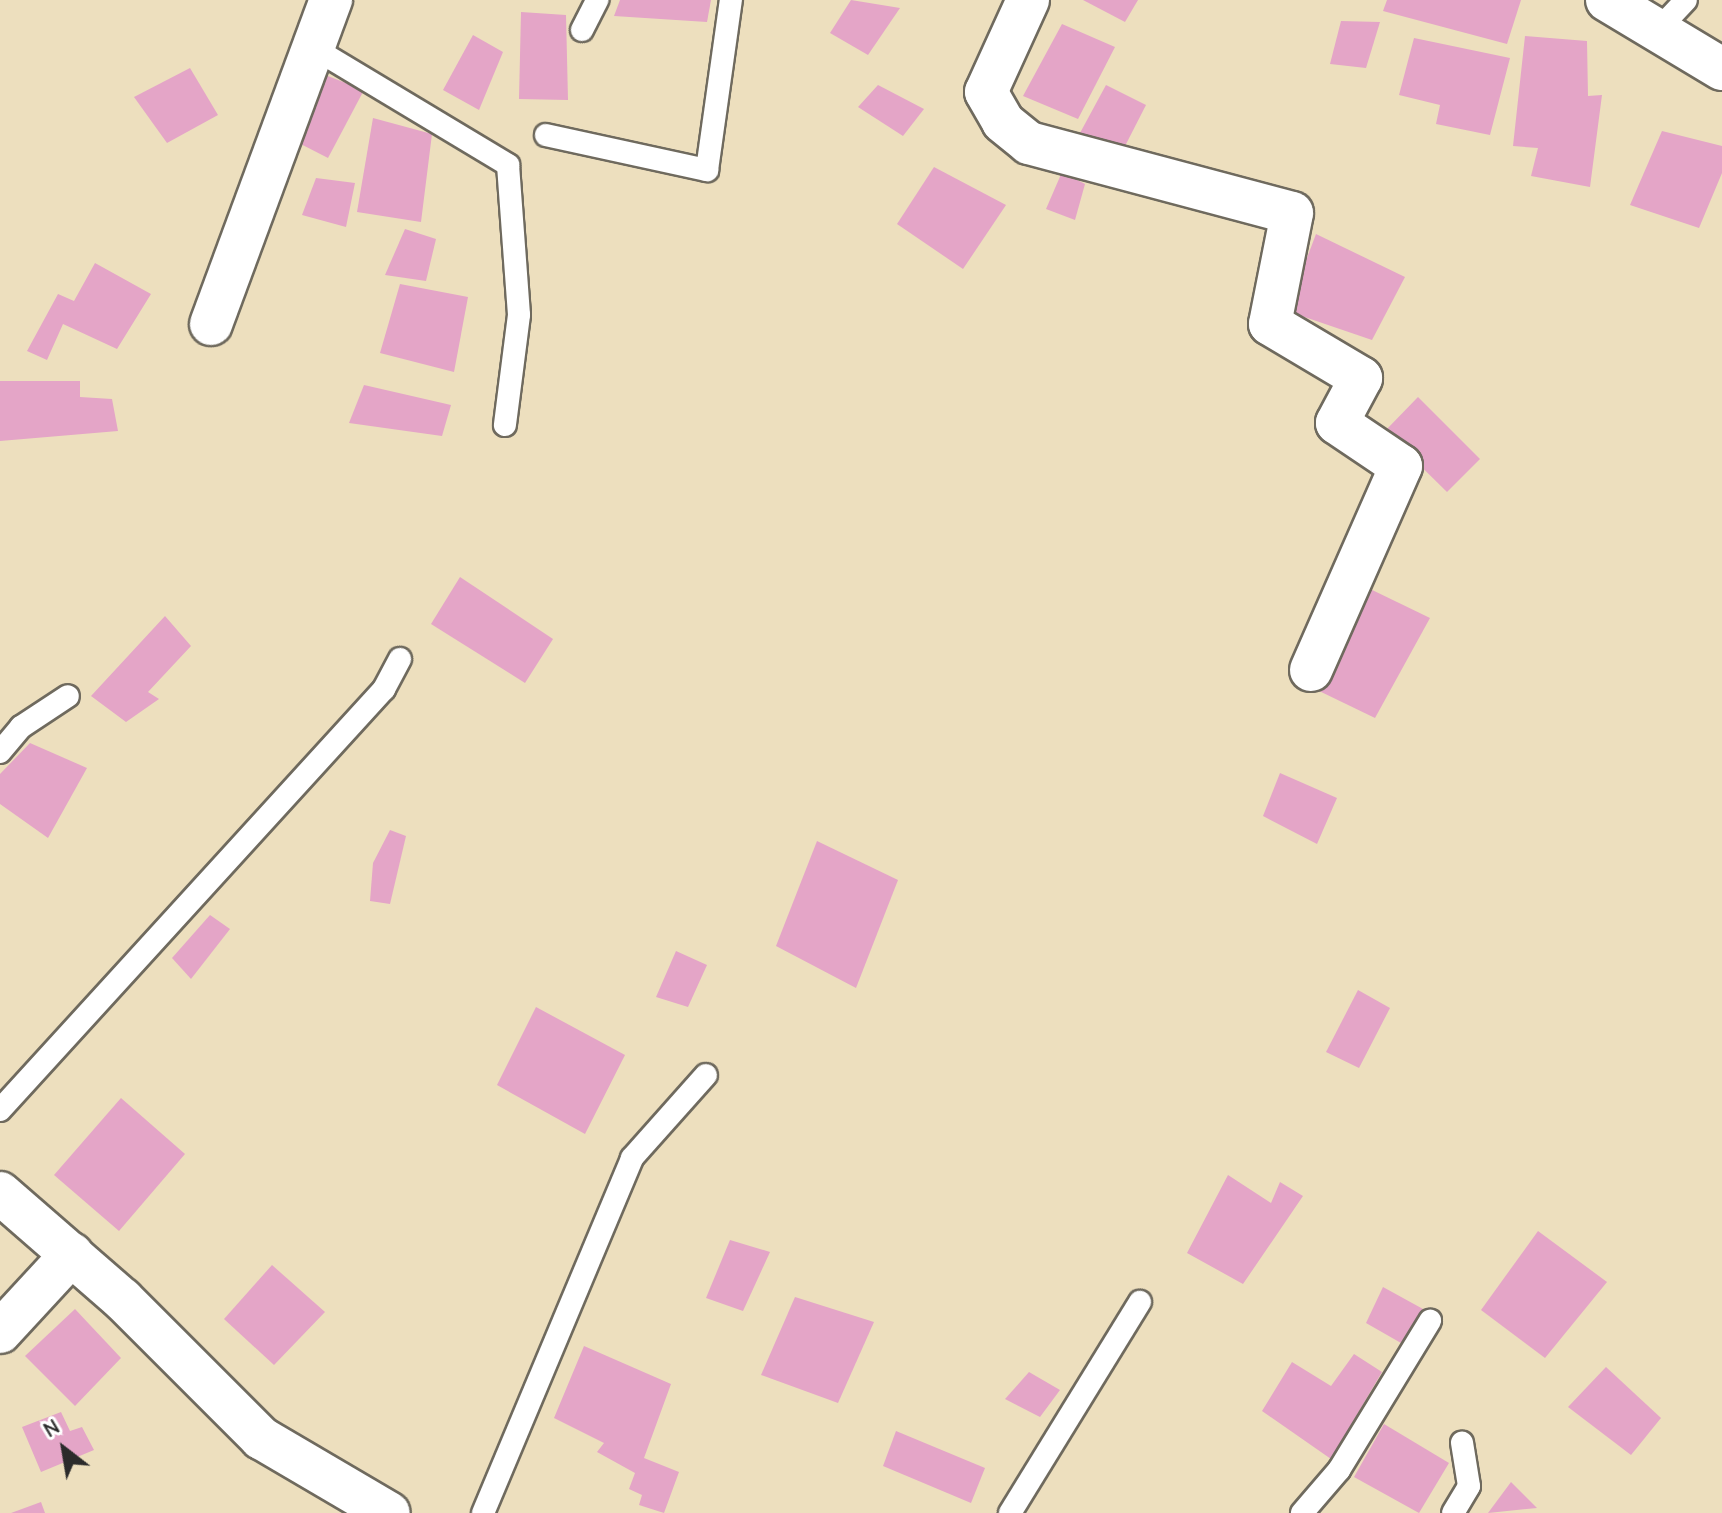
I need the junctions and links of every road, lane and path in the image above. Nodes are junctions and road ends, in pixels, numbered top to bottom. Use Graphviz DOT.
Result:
graph roads {
  1 [pos="331,0"];
  2 [pos="597,0"];
  3 [pos="731,0"];
  4 [pos="1028,0"];
  5 [pos="1607,0"];
  6 [pos="1686,0"];
  7 [pos="582,30"];
  8 [pos="1655,33"];
  9 [pos="312,47"];
  10 [pos="1722,69"];
  11 [pos="546,135"];
  12 [pos="211,324"];
  13 [pos="505,425"];
  14 [pos="400,659"];
  15 [pos="1311,670"];
  16 [pos="68,696"];
  17 [pos="0,752"];
  18 [pos="706,1075"];
  19 [pos="0,1110"];
  20 [pos="0,1193"];
  21 [pos="72,1254"];
  22 [pos="1140,1302"];
  23 [pos="1430,1321"];
  24 [pos="0,1332"];
  25 [pos="1462,1443"];
  26 [pos="389,1513"];
  27 [pos="483,1513"];
  28 [pos="1010,1513"];
  29 [pos="1302,1513"];
  30 [pos="1453,1513"];
  1 -- 9 [label="street"];
  2 -- 7 [label="lane"];
  3 -- 11 [label="lane"];
  4 -- 15 [label="street"];
  5 -- 8 [label="street"];
  6 -- 8 [label="lane"];
  8 -- 10 [label="street"];
  9 -- 12 [label="street"];
  9 -- 13 [label="lane"];
  14 -- 19 [label="lane"];
  16 -- 17 [label="lane"];
  18 -- 27 [label="lane"];
  20 -- 21 [label="street"];
  21 -- 24 [label="street"];
  21 -- 26 [label="street"];
  22 -- 28 [label="lane"];
  23 -- 29 [label="lane"];
  25 -- 30 [label="lane"];
}
